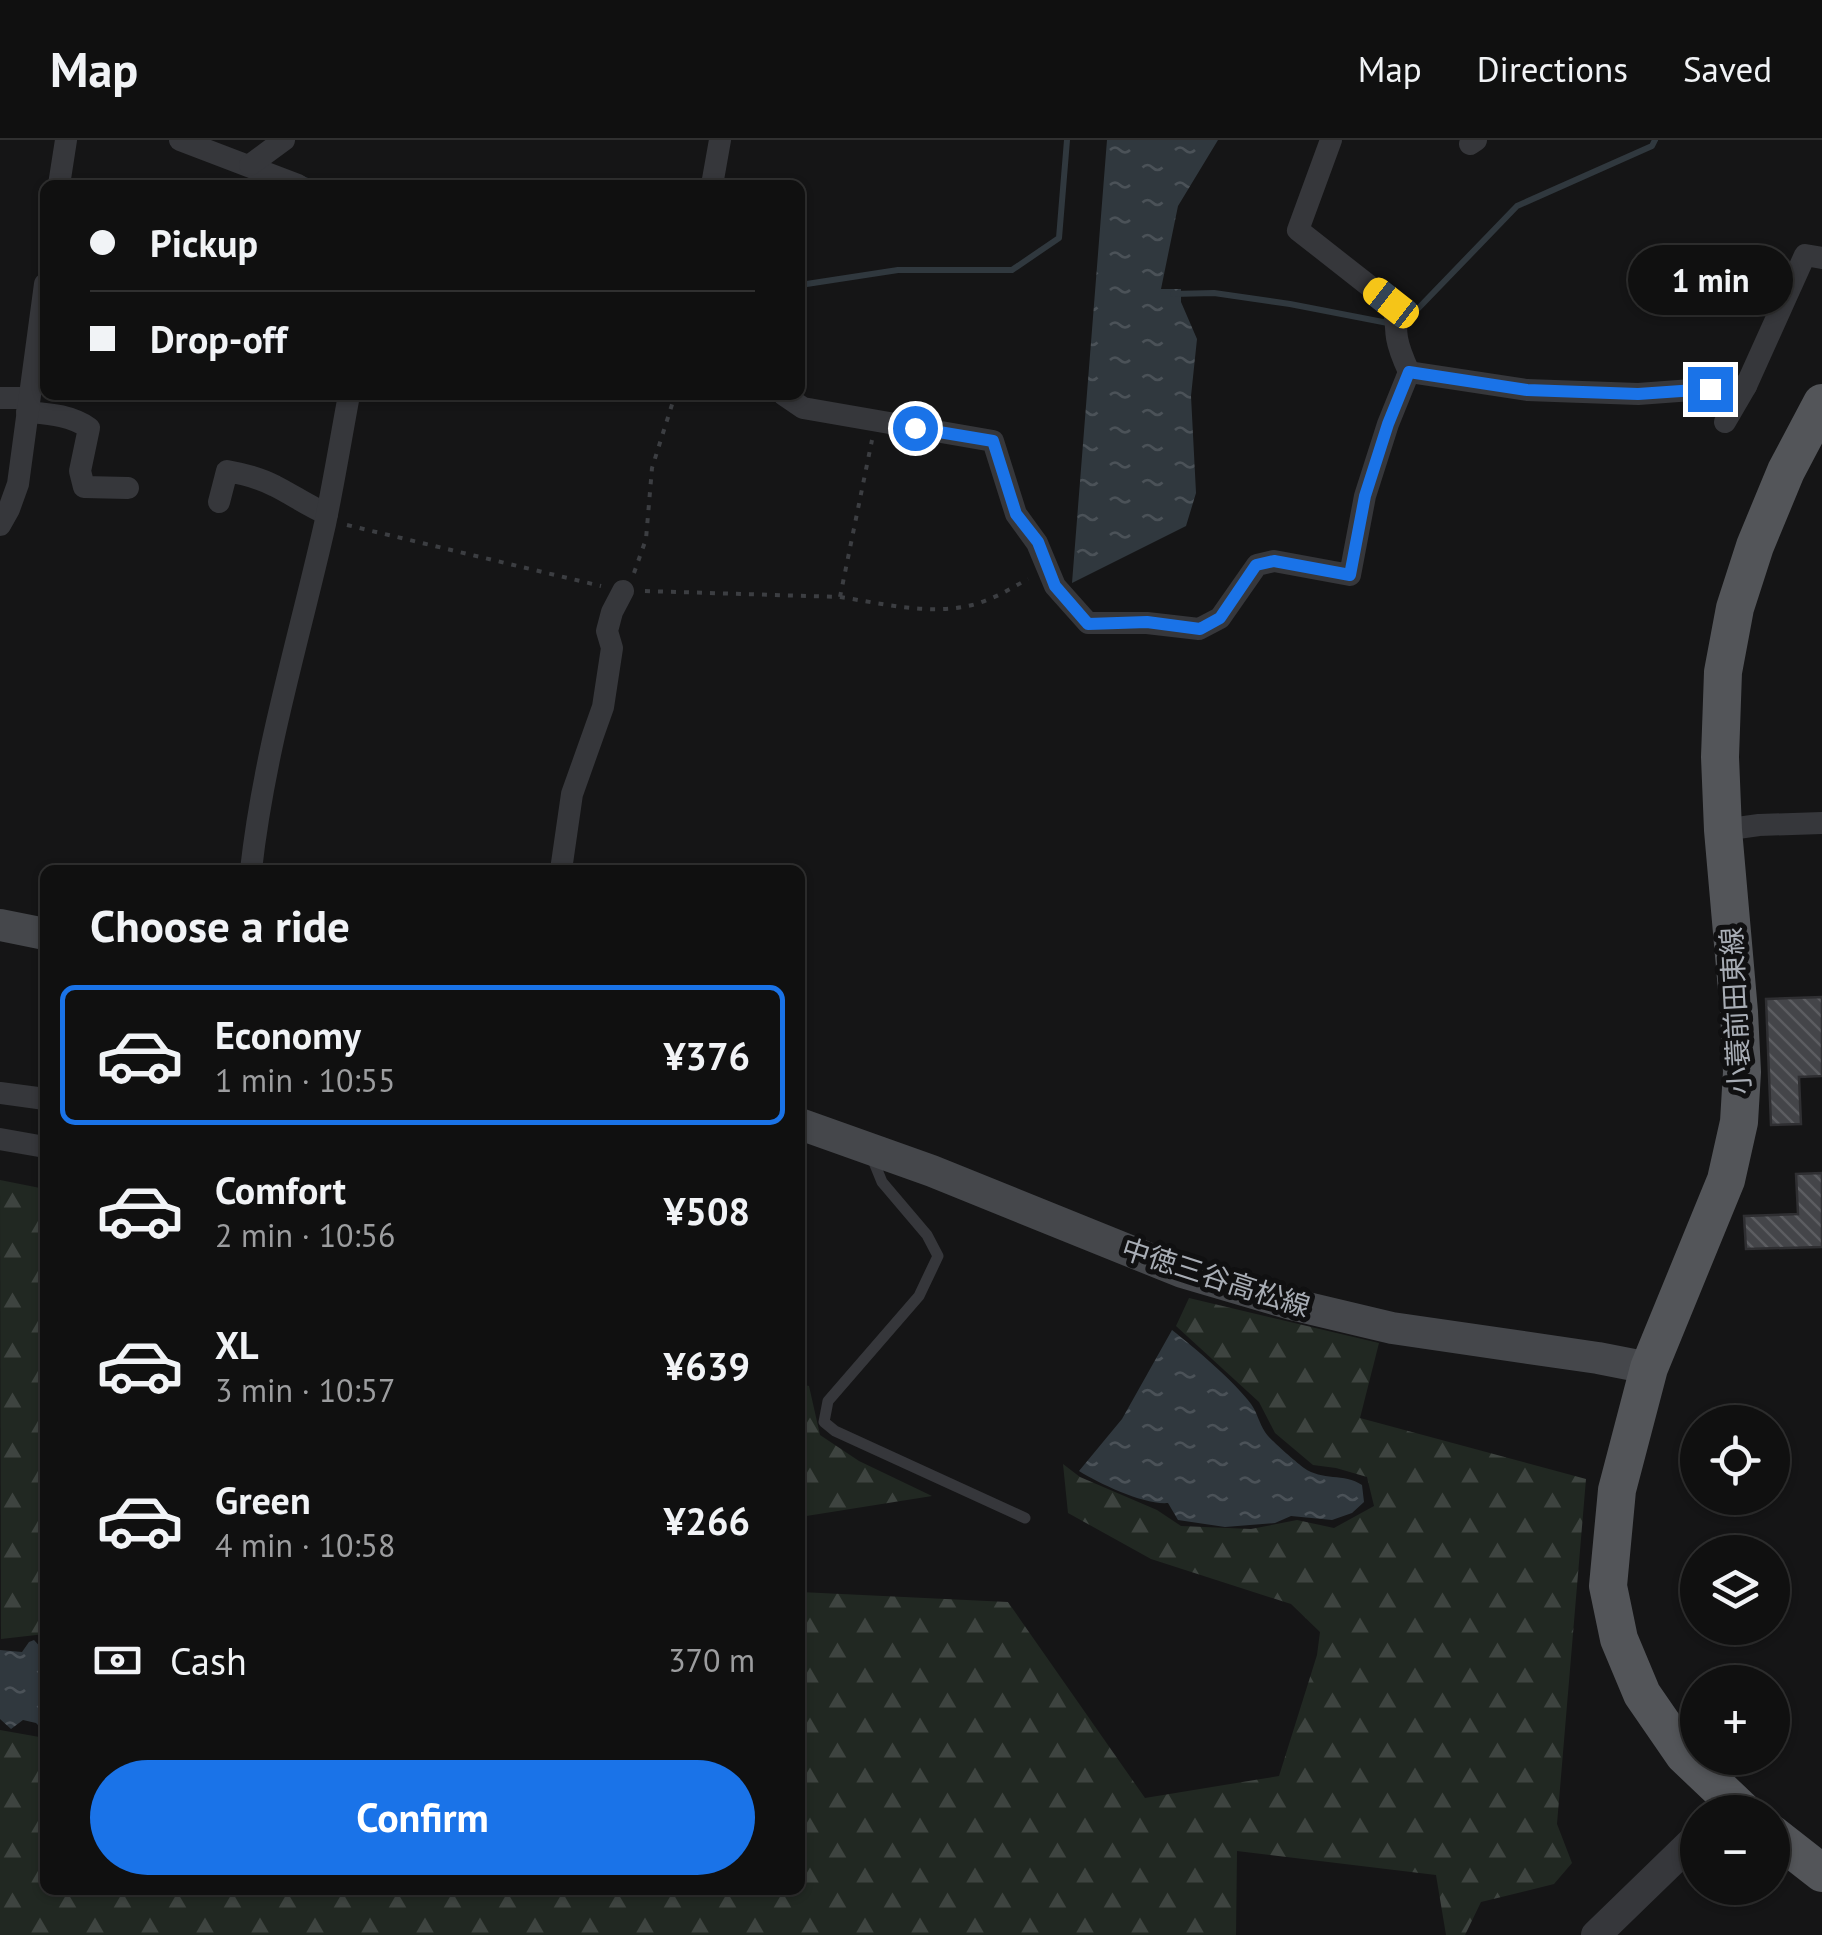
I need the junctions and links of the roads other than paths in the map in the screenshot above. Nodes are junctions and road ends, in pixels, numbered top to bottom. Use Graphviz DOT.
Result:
graph roads {
  1 [pos="66,140"];
  2 [pos="180,140"];
  3 [pos="284,140"];
  4 [pos="720,140"];
  5 [pos="1331,140"];
  6 [pos="250,165"];
  7 [pos="61,180"];
  8 [pos="286,180"];
  9 [pos="713,180"];
  10 [pos="1822,258"];
  11 [pos="40,320"];
  12 [pos="1409,372"];
  13 [pos="1746,386"];
  14 [pos="0,398"];
  15 [pos="348,400"];
  16 [pos="791,400"];
  17 [pos="1822,403"];
  18 [pos="28,405"];
  19 [pos="1725,422"];
  20 [pos="128,488"];
  21 [pos="218,502"];
  22 [pos="326,517"];
  23 [pos="0,526"];
  24 [pos="625,591"];
  25 [pos="1822,823"];
  26 [pos="1722,830"];
  27 [pos="251,865"];
  28 [pos="562,865"];
  29 [pos="0,926"];
  30 [pos="40,933"];
  31 [pos="0,1093"];
  32 [pos="40,1099"];
  33 [pos="805,1126"];
  34 [pos="0,1139"];
  35 [pos="40,1147"];
  36 [pos="868,1148"];
  37 [pos="1649,1368"];
  38 [pos="1024,1518"];
  39 [pos="1720,1795"];
  40 [pos="1790,1848"];
  41 [pos="1680,1853"];
  42 [pos="1822,1873"];
  43 [pos="1596,1935"];
  1 -- 7 [label="street"];
  2 -- 6 [label="street"];
  3 -- 6 [label="street"];
  4 -- 9 [label="street"];
  5 -- 12 [label="street"];
  6 -- 8 [label="street"];
  10 -- 13 [label="street"];
  11 -- 18 [label="street"];
  12 -- 13 [label="street"];
  12 -- 16 [label="street"];
  13 -- 19 [label="street"];
  14 -- 18 [label="street"];
  15 -- 22 [label="street"];
  17 -- 26 [label="main road, 小蓑前田東線"];
  18 -- 20 [label="street"];
  18 -- 23 [label="street"];
  21 -- 22 [label="street"];
  22 -- 27 [label="street"];
  24 -- 28 [label="street"];
  25 -- 26 [label="street"];
  26 -- 37 [label="main road, 小蓑前田東線"];
  29 -- 30 [label="main road"];
  31 -- 32 [label="street"];
  33 -- 36 [label="main road, 中徳三谷高松線"];
  34 -- 35 [label="street"];
  36 -- 37 [label="main road, 中徳三谷高松線"];
  36 -- 38 [label="lane"];
  37 -- 39 [label="main road, 小蓑前田東線"];
  40 -- 42 [label="main road"];
  41 -- 43 [label="street"];
}
